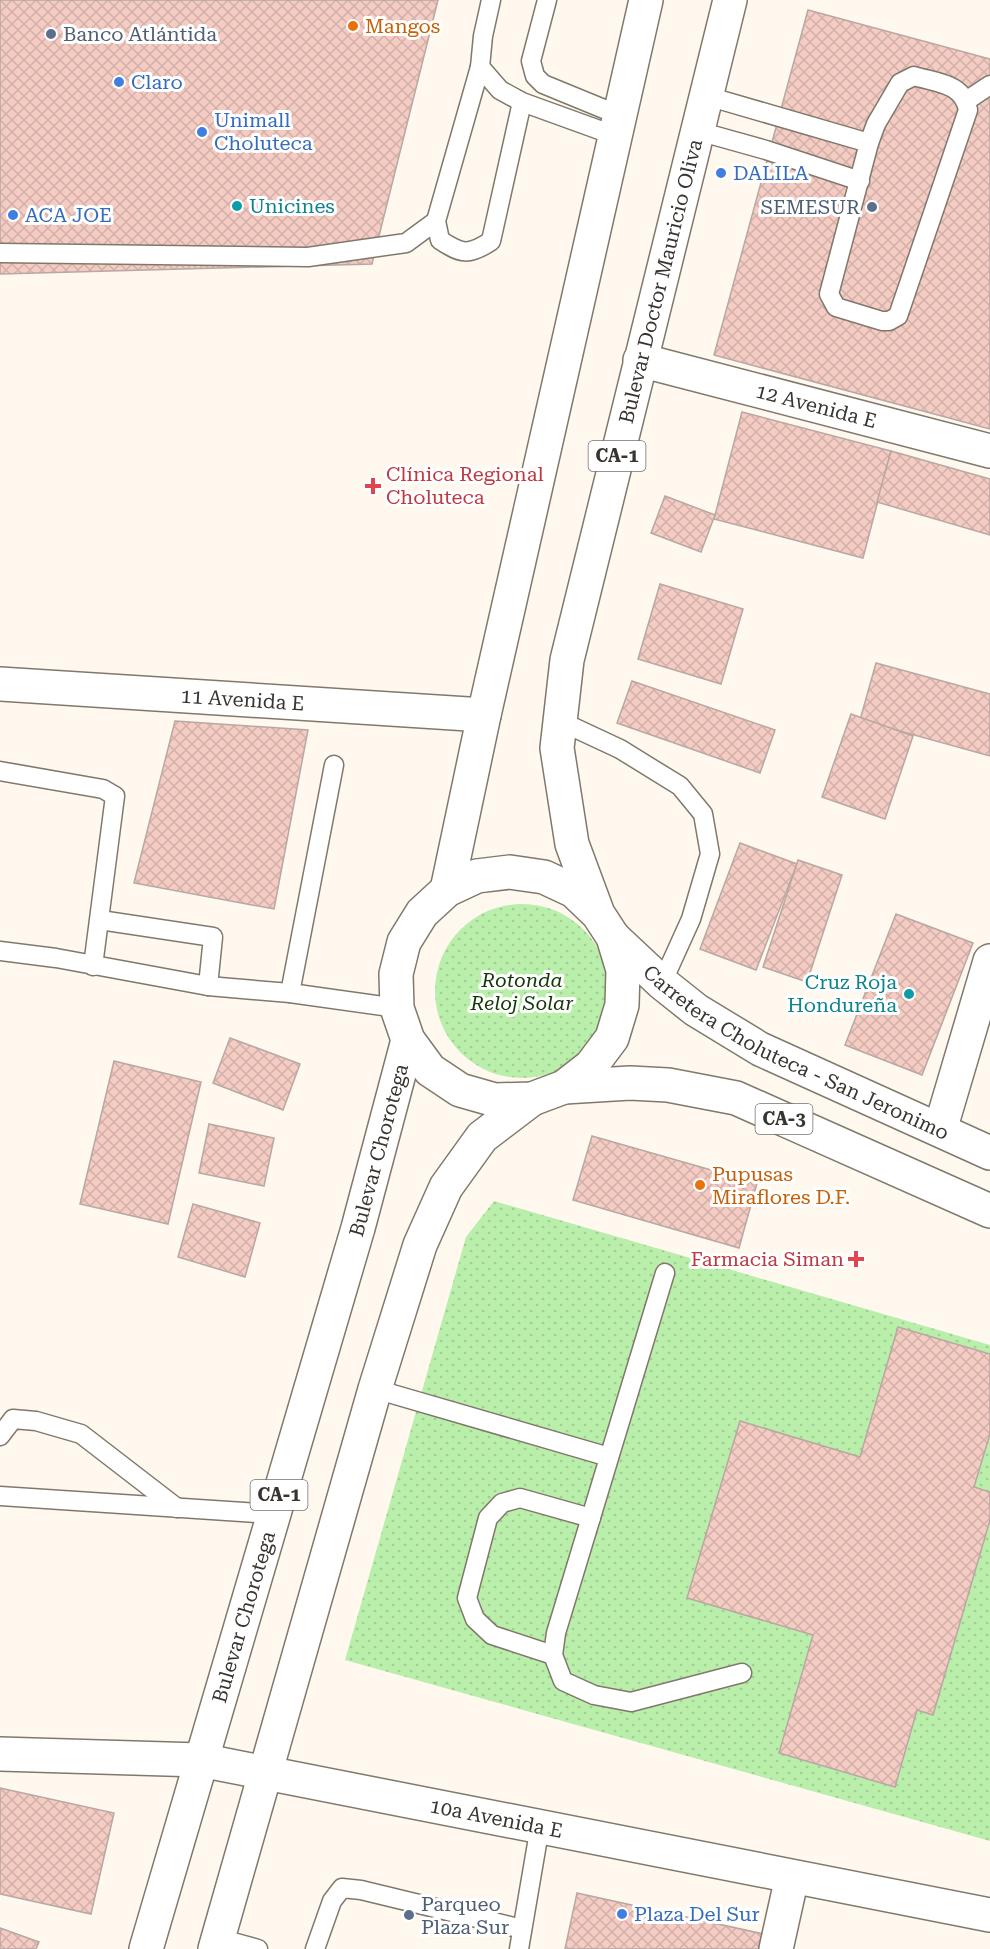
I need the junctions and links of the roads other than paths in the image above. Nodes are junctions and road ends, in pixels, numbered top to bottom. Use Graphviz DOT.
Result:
graph roads {
  1 [pos="491,0"];
  2 [pos="547,0"];
  3 [pos="646,0"];
  4 [pos="730,0"];
  5 [pos="480,68"];
  6 [pos="990,85"];
  7 [pos="707,96"];
  8 [pos="966,101"];
  9 [pos="522,102"];
  10 [pos="618,126"];
  11 [pos="698,131"];
  12 [pos="869,143"];
  13 [pos="860,181"];
  14 [pos="436,221"];
  15 [pos="0,253"];
  16 [pos="640,360"];
  17 [pos="990,451"];
  18 [pos="0,684"];
  19 [pos="484,715"];
  20 [pos="560,721"];
  21 [pos="334,765"];
  22 [pos="0,771"];
  23 [pos="447,891"];
  24 [pos="100,920"];
  25 [pos="606,926"];
  26 [pos="0,951"];
  27 [pos="990,961"];
  28 [pos="93,966"];
  29 [pos="662,983"];
  30 [pos="208,986"];
  31 [pos="290,993"];
  32 [pos="397,1008"];
  33 [pos="408,1040"];
  34 [pos="564,1087"];
  35 [pos="532,1099"];
  36 [pos="940,1130"];
  37 [pos="990,1152"];
  38 [pos="990,1211"];
  39 [pos="665,1273"];
  40 [pos="375,1389"];
  41 [pos="0,1436"];
  42 [pos="609,1457"];
  43 [pos="0,1496"];
  44 [pos="177,1508"];
  45 [pos="273,1514"];
  46 [pos="591,1518"];
  47 [pos="553,1655"];
  48 [pos="742,1673"];
  49 [pos="0,1754"];
  50 [pos="200,1760"];
  51 [pos="266,1772"];
  52 [pos="540,1826"];
  53 [pos="792,1877"];
  54 [pos="990,1915"];
  55 [pos="522,1929"];
  56 [pos="217,1943"];
  57 [pos="146,1949"];
  58 [pos="258,1949"];
  59 [pos="315,1949"];
  60 [pos="519,1949"];
  61 [pos="776,1949"];
  1 -- 5 [label="lane"];
  2 -- 10 [label="lane"];
  3 -- 10 [label="main road"];
  4 -- 7 [label="main road, Bulevar Doctor Mauricio Oliva / CA-1"];
  5 -- 9 [label="lane"];
  5 -- 14 [label="lane"];
  6 -- 8 [label="lane"];
  7 -- 11 [label="main road, Bulevar Doctor Mauricio Oliva / CA-1"];
  7 -- 12 [label="lane"];
  8 -- 12 [label="lane"];
  8 -- 13 [label="lane"];
  9 -- 10 [label="lane"];
  9 -- 14 [label="lane"];
  10 -- 19 [label="main road"];
  11 -- 13 [label="lane"];
  11 -- 16 [label="main road, Bulevar Doctor Mauricio Oliva / CA-1"];
  12 -- 13 [label="lane"];
  14 -- 15 [label="lane"];
  16 -- 17 [label="main road, 12 Avenida E"];
  16 -- 20 [label="main road, Bulevar Doctor Mauricio Oliva / CA-1"];
  18 -- 19 [label="main road, 11 Avenida E"];
  19 -- 23 [label="main road"];
  20 -- 25 [label="main road, Bulevar Doctor Mauricio Oliva / CA-1"];
  20 -- 29 [label="lane"];
  21 -- 31 [label="lane"];
  22 -- 24 [label="lane"];
  23 -- 25 [label="main road, CA-1"];
  23 -- 32 [label="main road, CA-1"];
  24 -- 28 [label="lane"];
  24 -- 30 [label="lane"];
  25 -- 29 [label="main road, Carretera Choluteca - San Jeronimo / CA-3"];
  25 -- 34 [label="main road, CA-1"];
  26 -- 28 [label="lane"];
  27 -- 36 [label="main road"];
  28 -- 30 [label="lane"];
  29 -- 36 [label="main road, Carretera Choluteca - San Jeronimo / CA-3"];
  30 -- 31 [label="lane"];
  31 -- 32 [label="lane"];
  32 -- 33 [label="main road, CA-1"];
  33 -- 35 [label="main road, CA-1"];
  33 -- 45 [label="main road, Bulevar Chorotega / CA-1"];
  34 -- 35 [label="main road, CA-1"];
  34 -- 38 [label="main road, CA-3"];
  35 -- 40 [label="main road, CA-1"];
  36 -- 37 [label="main road, Carretera Choluteca - San Jeronimo / CA-3"];
  39 -- 42 [label="lane"];
  40 -- 42 [label="lane"];
  40 -- 51 [label="main road, CA-1"];
  41 -- 44 [label="lane"];
  42 -- 46 [label="lane"];
  43 -- 44 [label="lane"];
  44 -- 45 [label="lane"];
  45 -- 50 [label="main road, Bulevar Chorotega / CA-1"];
  46 -- 47 [label="lane"];
  46 -- 47 [label="lane"];
  47 -- 48 [label="lane"];
  49 -- 50 [label="main road, 10a Avenida E"];
  50 -- 51 [label="main road, 10a Avenida E"];
  50 -- 57 [label="main road, Bulevar Chorotega / CA-1"];
  51 -- 52 [label="main road, 10a Avenida E"];
  51 -- 56 [label="main road, CA-1"];
  52 -- 53 [label="main road, 10a Avenida E"];
  52 -- 55 [label="lane"];
  53 -- 54 [label="main road, 10a Avenida E"];
  53 -- 61 [label="main road"];
  55 -- 59 [label="lane"];
  55 -- 60 [label="lane"];
  56 -- 58 [label="lane"];
}
